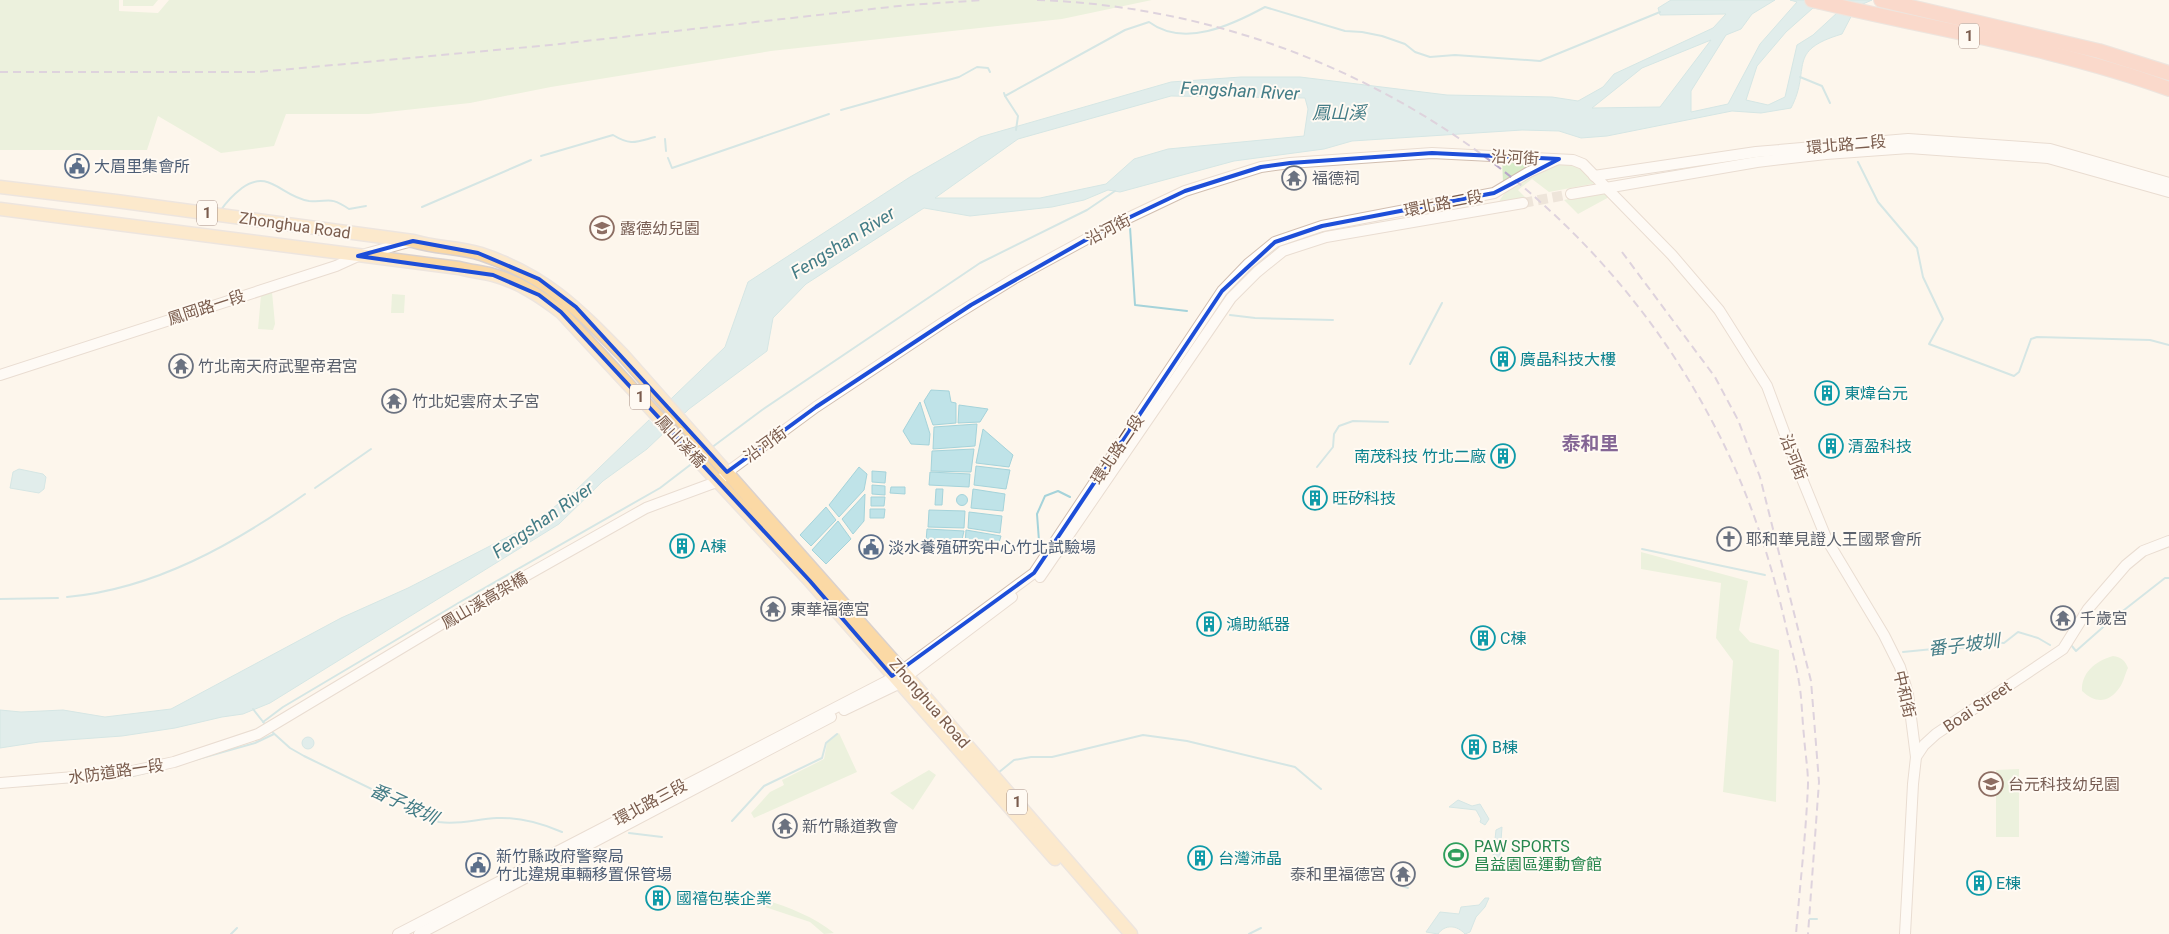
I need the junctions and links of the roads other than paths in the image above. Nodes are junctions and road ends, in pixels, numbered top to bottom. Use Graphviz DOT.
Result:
graph roads {
  1 [pos="1812,0"];
  2 [pos="1881,0"];
  3 [pos="2165,71"];
  4 [pos="2169,89"];
  5 [pos="1560,159"];
  6 [pos="1594,176"];
  7 [pos="2169,182"];
  8 [pos="0,187"];
  9 [pos="1606,188"];
  10 [pos="2169,192"];
  11 [pos="1571,194"];
  12 [pos="1523,203"];
  13 [pos="0,209"];
  14 [pos="413,241"];
  15 [pos="358,256"];
  16 [pos="576,307"];
  17 [pos="561,312"];
  18 [pos="0,375"];
  19 [pos="723,477"];
  20 [pos="2169,541"];
  21 [pos="1884,635"];
  22 [pos="900,677"];
  23 [pos="258,734"];
  24 [pos="1916,757"];
  25 [pos="0,783"];
  26 [pos="398,934"];
  27 [pos="418,934"];
  28 [pos="1121,934"];
  29 [pos="1131,934"];
  30 [pos="1906,934"];
  1 -- 4 [label="highway, 1"];
  2 -- 3 [label="highway, 1"];
  5 -- 6 [label="street"];
  5 -- 19 [label="street, 沿河街"];
  5 -- 22 [label="street, 環北路二段"];
  6 -- 7 [label="street, 環北路二段"];
  6 -- 9 [label="street, 沿河街"];
  8 -- 14 [label="main road, Zhonghua Road / 1"];
  9 -- 10 [label="street, 環北路二段"];
  9 -- 11 [label="street, 環北路二段"];
  9 -- 21 [label="street, 沿河街"];
  12 -- 22 [label="street, 環北路二段"];
  13 -- 15 [label="main road, Zhonghua Road / 1"];
  14 -- 15 [label="street, 鳳岡路一段"];
  14 -- 16 [label="main road, Zhonghua Road / 1"];
  15 -- 17 [label="main road, Zhonghua Road / 1"];
  15 -- 18 [label="street, 鳳岡路一段"];
  16 -- 19 [label="main road, 鳳山溪橋 / 1"];
  17 -- 19 [label="main road, 鳳山溪橋 / 1"];
  19 -- 22 [label="main road, Zhonghua Road / 1"];
  19 -- 23 [label="street, 鳳山溪高架橋"];
  20 -- 24 [label="street, Boai Street"];
  21 -- 24 [label="street, 中和街"];
  22 -- 26 [label="street, 環北路三段"];
  22 -- 27 [label="street, 環北路三段"];
  22 -- 28 [label="main road, Zhonghua Road / 1"];
  22 -- 29 [label="main road, Zhonghua Road / 1"];
  23 -- 25 [label="street, 水防道路一段"];
  24 -- 30 [label="street"];
}
